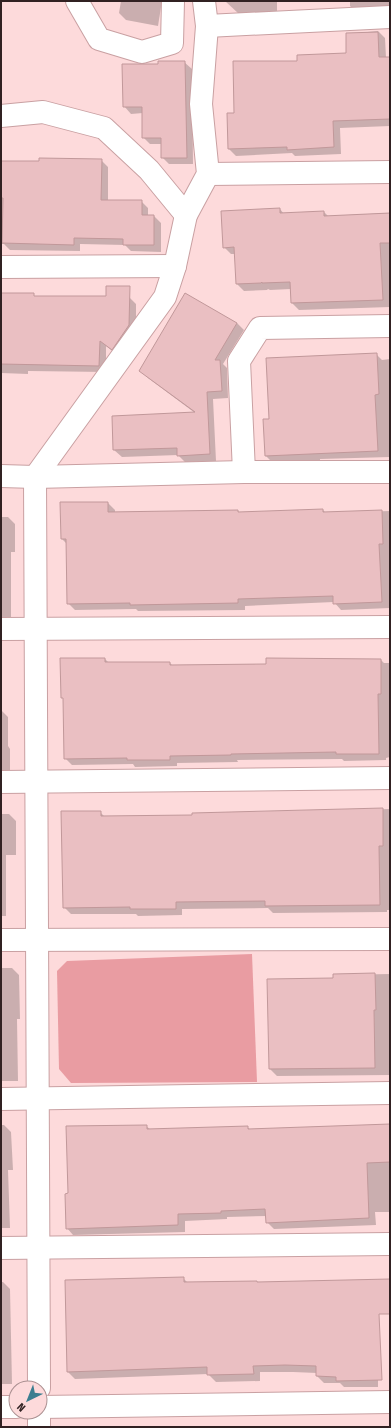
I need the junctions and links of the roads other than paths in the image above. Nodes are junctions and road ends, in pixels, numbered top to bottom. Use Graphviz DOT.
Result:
graph roads {
  1 [pos="77,1"];
  2 [pos="173,1"];
  3 [pos="204,1"];
  4 [pos="390,17"];
  5 [pos="207,26"];
  6 [pos="1,116"];
  7 [pos="390,172"];
  8 [pos="208,174"];
  9 [pos="186,215"];
  10 [pos="175,266"];
  11 [pos="1,267"];
  12 [pos="390,326"];
  13 [pos="244,472"];
  14 [pos="390,472"];
  15 [pos="1,476"];
  16 [pos="35,477"];
  17 [pos="390,627"];
  18 [pos="1,629"];
  19 [pos="36,629"];
  20 [pos="390,778"];
  21 [pos="1,782"];
  22 [pos="36,782"];
  23 [pos="390,939"];
  24 [pos="1,940"];
  25 [pos="37,940"];
  26 [pos="390,1092"];
  27 [pos="38,1098"];
  28 [pos="1,1099"];
  29 [pos="390,1244"];
  30 [pos="1,1248"];
  31 [pos="39,1248"];
  32 [pos="39,1380"];
  33 [pos="390,1402"];
  34 [pos="48,1407"];
  1 -- 2 [label="street"];
  3 -- 5 [label="street"];
  4 -- 5 [label="street"];
  5 -- 8 [label="street"];
  6 -- 9 [label="street"];
  7 -- 8 [label="street"];
  8 -- 9 [label="street"];
  9 -- 10 [label="street"];
  10 -- 11 [label="street"];
  10 -- 16 [label="street"];
  12 -- 13 [label="street"];
  13 -- 14 [label="street"];
  13 -- 16 [label="street"];
  15 -- 16 [label="street"];
  16 -- 19 [label="street"];
  17 -- 19 [label="street"];
  18 -- 19 [label="street"];
  19 -- 22 [label="street"];
  20 -- 22 [label="street"];
  21 -- 22 [label="street"];
  22 -- 25 [label="street"];
  23 -- 25 [label="street"];
  24 -- 25 [label="street"];
  25 -- 27 [label="street"];
  26 -- 27 [label="street"];
  27 -- 28 [label="street"];
  27 -- 31 [label="street"];
  29 -- 31 [label="street"];
  30 -- 31 [label="street"];
  31 -- 32 [label="street"];
  33 -- 34 [label="street"];
}
